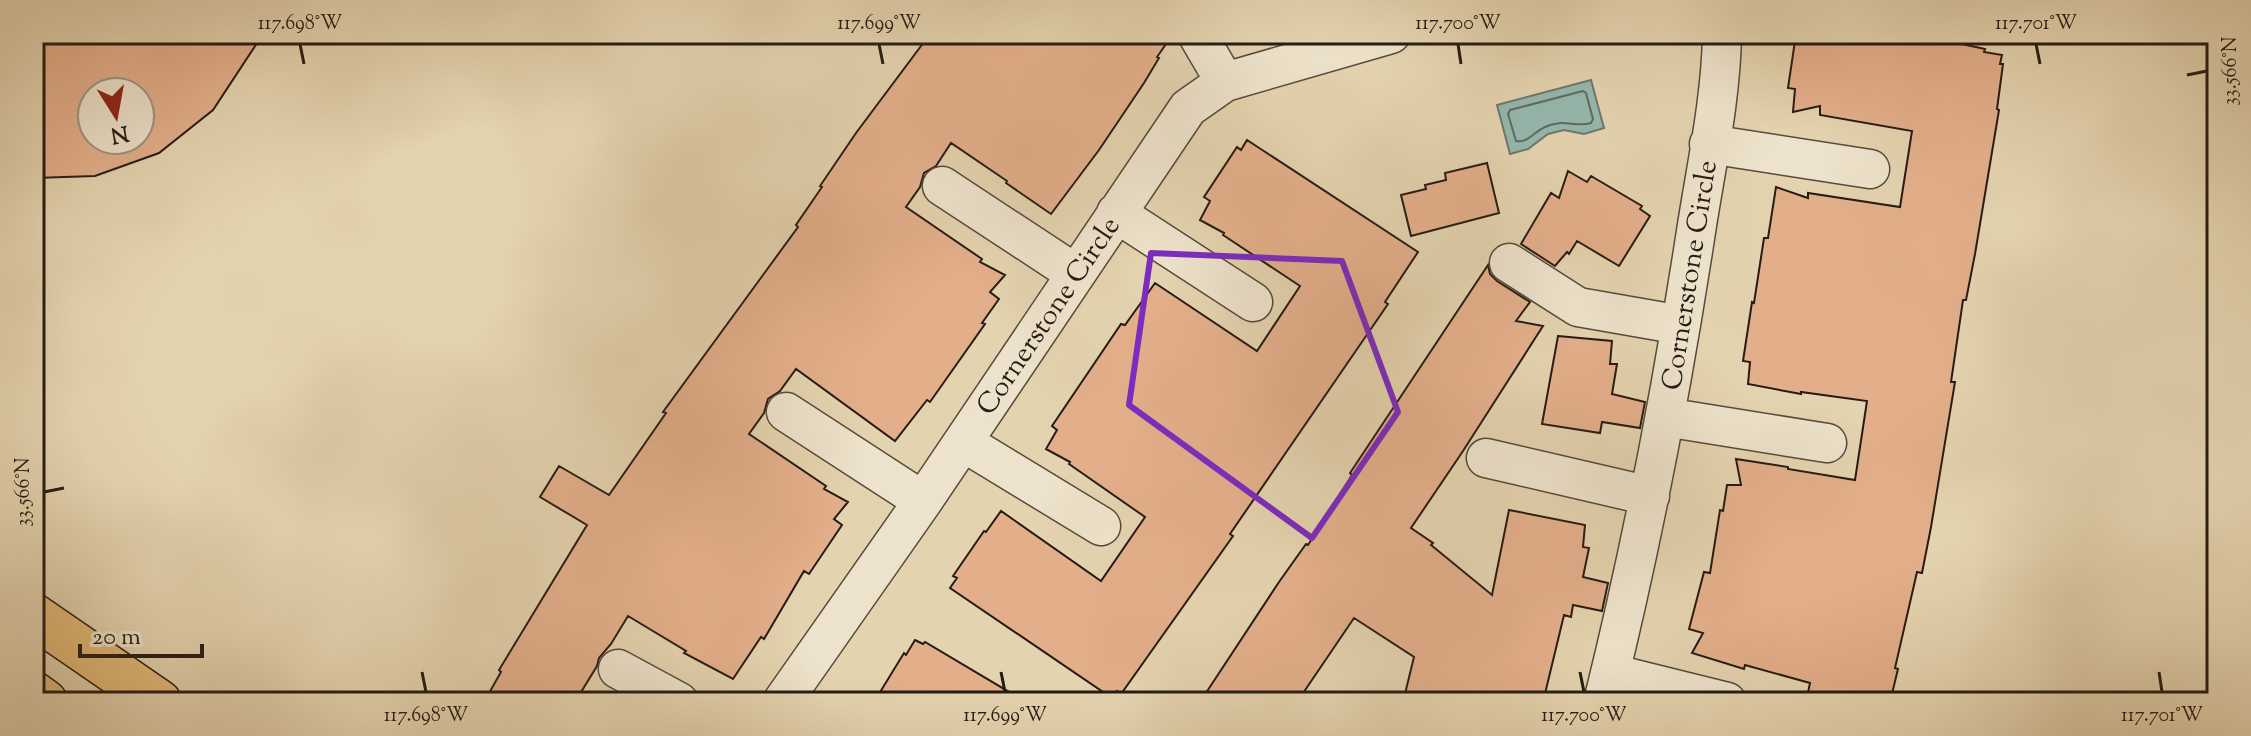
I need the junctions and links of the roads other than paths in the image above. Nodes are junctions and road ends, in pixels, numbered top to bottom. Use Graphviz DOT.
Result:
graph roads {
  1 [pos="1197,34"];
  2 [pos="1391,34"];
  3 [pos="1722,34"];
  4 [pos="1225,82"];
  5 [pos="1709,144"];
  6 [pos="1870,169"];
  7 [pos="942,186"];
  8 [pos="1116,213"];
  9 [pos="1509,263"];
  10 [pos="1076,274"];
  11 [pos="1253,302"];
  12 [pos="1681,325"];
  13 [pos="786,412"];
  14 [pos="1665,417"];
  15 [pos="963,442"];
  16 [pos="1827,443"];
  17 [pos="1486,458"];
  18 [pos="1650,496"];
  19 [pos="923,501"];
  20 [pos="1101,526"];
  21 [pos="34,616"];
  22 [pos="618,669"];
  23 [pos="1606,688"];
  24 [pos="34,694"];
  25 [pos="45,702"];
  26 [pos="159,702"];
  27 [pos="679,702"];
  28 [pos="782,702"];
  29 [pos="1727,702"];
  1 -- 4 [label="street"];
  2 -- 4 [label="street, Cornerstone Circle"];
  3 -- 5 [label="street, Cornerstone Circle"];
  4 -- 8 [label="street, Cornerstone Circle"];
  5 -- 6 [label="street"];
  5 -- 12 [label="street, Cornerstone Circle"];
  7 -- 10 [label="street"];
  8 -- 10 [label="street, Cornerstone Circle"];
  8 -- 11 [label="street"];
  9 -- 12 [label="street"];
  10 -- 15 [label="street, Cornerstone Circle"];
  12 -- 14 [label="street, Cornerstone Circle"];
  13 -- 19 [label="street"];
  14 -- 16 [label="street"];
  14 -- 18 [label="street, Cornerstone Circle"];
  15 -- 19 [label="street, Cornerstone Circle"];
  15 -- 20 [label="street"];
  17 -- 18 [label="street"];
  18 -- 23 [label="street, Cornerstone Circle"];
  19 -- 28 [label="street, Cornerstone Circle"];
  21 -- 26 [label="highway"];
  22 -- 27 [label="street"];
  23 -- 29 [label="street"];
  24 -- 25 [label="highway"];
}
